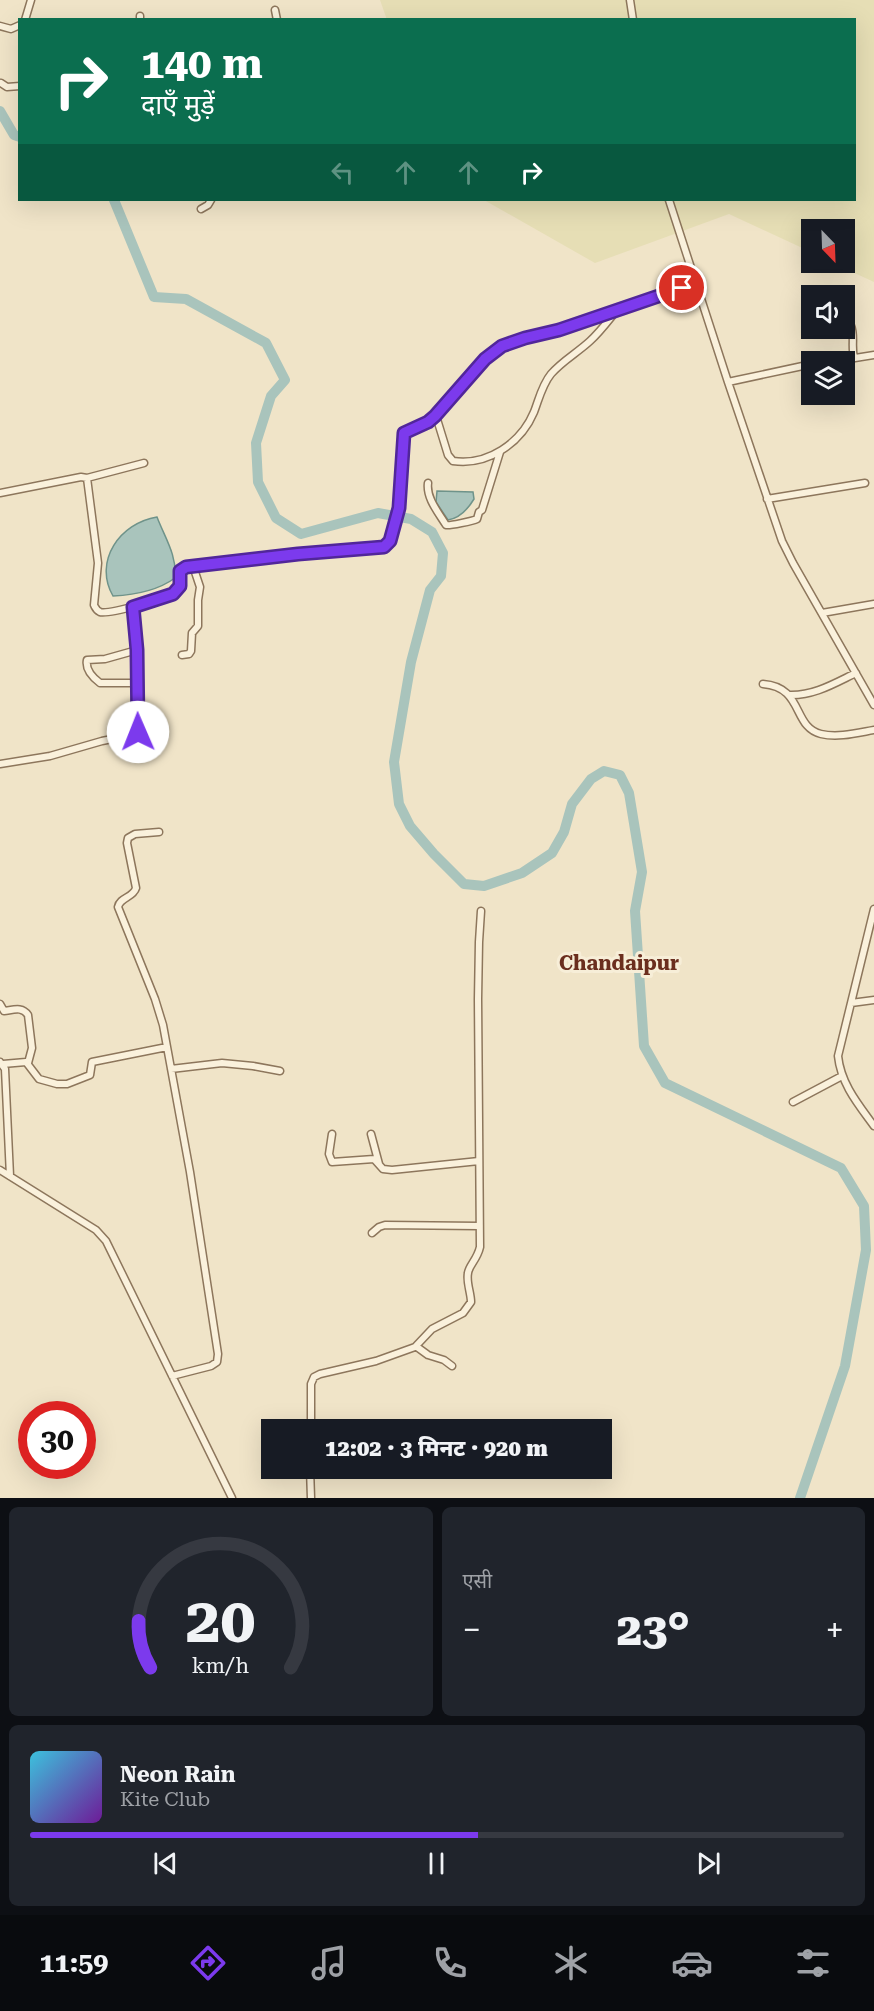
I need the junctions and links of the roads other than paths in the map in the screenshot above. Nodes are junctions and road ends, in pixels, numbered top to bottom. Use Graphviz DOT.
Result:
graph roads {
  1 [pos="31,0"];
  2 [pos="630,0"];
  3 [pos="275,10"];
  4 [pos="26,18"];
  5 [pos="277,18"];
  6 [pos="633,18"];
  7 [pos="0,26"];
  8 [pos="18,26"];
  9 [pos="1,83"];
  10 [pos="18,86"];
  11 [pos="210,201"];
  12 [pos="669,201"];
  13 [pos="201,208"];
  14 [pos="695,282"];
  15 [pos="618,310"];
  16 [pos="874,355"];
  17 [pos="855,358"];
  18 [pos="801,366"];
  19 [pos="728,382"];
  20 [pos="435,416"];
  21 [pos="501,451"];
  22 [pos="144,463"];
  23 [pos="87,478"];
  24 [pos="428,483"];
  25 [pos="865,483"];
  26 [pos="0,493"];
  27 [pos="767,499"];
  28 [pos="193,566"];
  29 [pos="874,604"];
  30 [pos="133,607"];
  31 [pos="822,613"];
  32 [pos="137,650"];
  33 [pos="182,655"];
  34 [pos="856,673"];
  35 [pos="136,683"];
  36 [pos="763,684"];
  37 [pos="789,695"];
  38 [pos="874,705"];
  39 [pos="874,730"];
  40 [pos="0,764"];
  41 [pos="159,832"];
  42 [pos="874,909"];
  43 [pos="481,911"];
  44 [pos="874,1000"];
  45 [pos="850,1003"];
  46 [pos="0,1004"];
  47 [pos="167,1047"];
  48 [pos="2,1063"];
  49 [pos="28,1064"];
  50 [pos="171,1069"];
  51 [pos="280,1071"];
  52 [pos="842,1077"];
  53 [pos="793,1102"];
  54 [pos="874,1126"];
  55 [pos="332,1134"];
  56 [pos="371,1134"];
  57 [pos="479,1161"];
  58 [pos="379,1164"];
  59 [pos="0,1170"];
  60 [pos="10,1176"];
  61 [pos="479,1226"];
  62 [pos="372,1233"];
  63 [pos="417,1347"];
  64 [pos="452,1366"];
  65 [pos="172,1376"];
  66 [pos="311,1419"];
  67 [pos="310,1479"];
  68 [pos="232,1498"];
  69 [pos="311,1498"];
  1 -- 4 [label="street"];
  2 -- 6 [label="street"];
  3 -- 5 [label="street"];
  7 -- 8 [label="street"];
  9 -- 10 [label="street"];
  11 -- 13 [label="street"];
  12 -- 14 [label="street"];
  14 -- 15 [label="street"];
  14 -- 19 [label="street"];
  15 -- 20 [label="street"];
  15 -- 21 [label="street"];
  16 -- 17 [label="street"];
  18 -- 19 [label="street"];
  19 -- 27 [label="street"];
  20 -- 21 [label="street"];
  20 -- 28 [label="street"];
  21 -- 24 [label="street"];
  22 -- 23 [label="street"];
  23 -- 26 [label="street"];
  23 -- 30 [label="street"];
  25 -- 27 [label="street"];
  27 -- 31 [label="street"];
  28 -- 30 [label="street"];
  28 -- 33 [label="street"];
  29 -- 31 [label="street"];
  30 -- 32 [label="street"];
  31 -- 34 [label="street"];
  32 -- 35 [label="street"];
  32 -- 35 [label="street"];
  34 -- 37 [label="street"];
  34 -- 38 [label="street"];
  35 -- 40 [label="street"];
  36 -- 37 [label="street"];
  37 -- 39 [label="street"];
  41 -- 47 [label="street"];
  42 -- 45 [label="street"];
  43 -- 57 [label="street"];
  44 -- 45 [label="street"];
  45 -- 52 [label="street"];
  46 -- 49 [label="street"];
  47 -- 49 [label="street"];
  47 -- 50 [label="street"];
  48 -- 49 [label="street"];
  48 -- 60 [label="street"];
  50 -- 51 [label="street"];
  50 -- 65 [label="street"];
  52 -- 53 [label="street"];
  52 -- 54 [label="street"];
  55 -- 58 [label="street"];
  56 -- 58 [label="street"];
  57 -- 58 [label="street"];
  57 -- 61 [label="street"];
  59 -- 60 [label="street"];
  60 -- 65 [label="street"];
  61 -- 62 [label="street"];
  61 -- 63 [label="street"];
  63 -- 64 [label="street"];
  63 -- 66 [label="street"];
  65 -- 68 [label="street"];
  67 -- 69 [label="street"];
}
